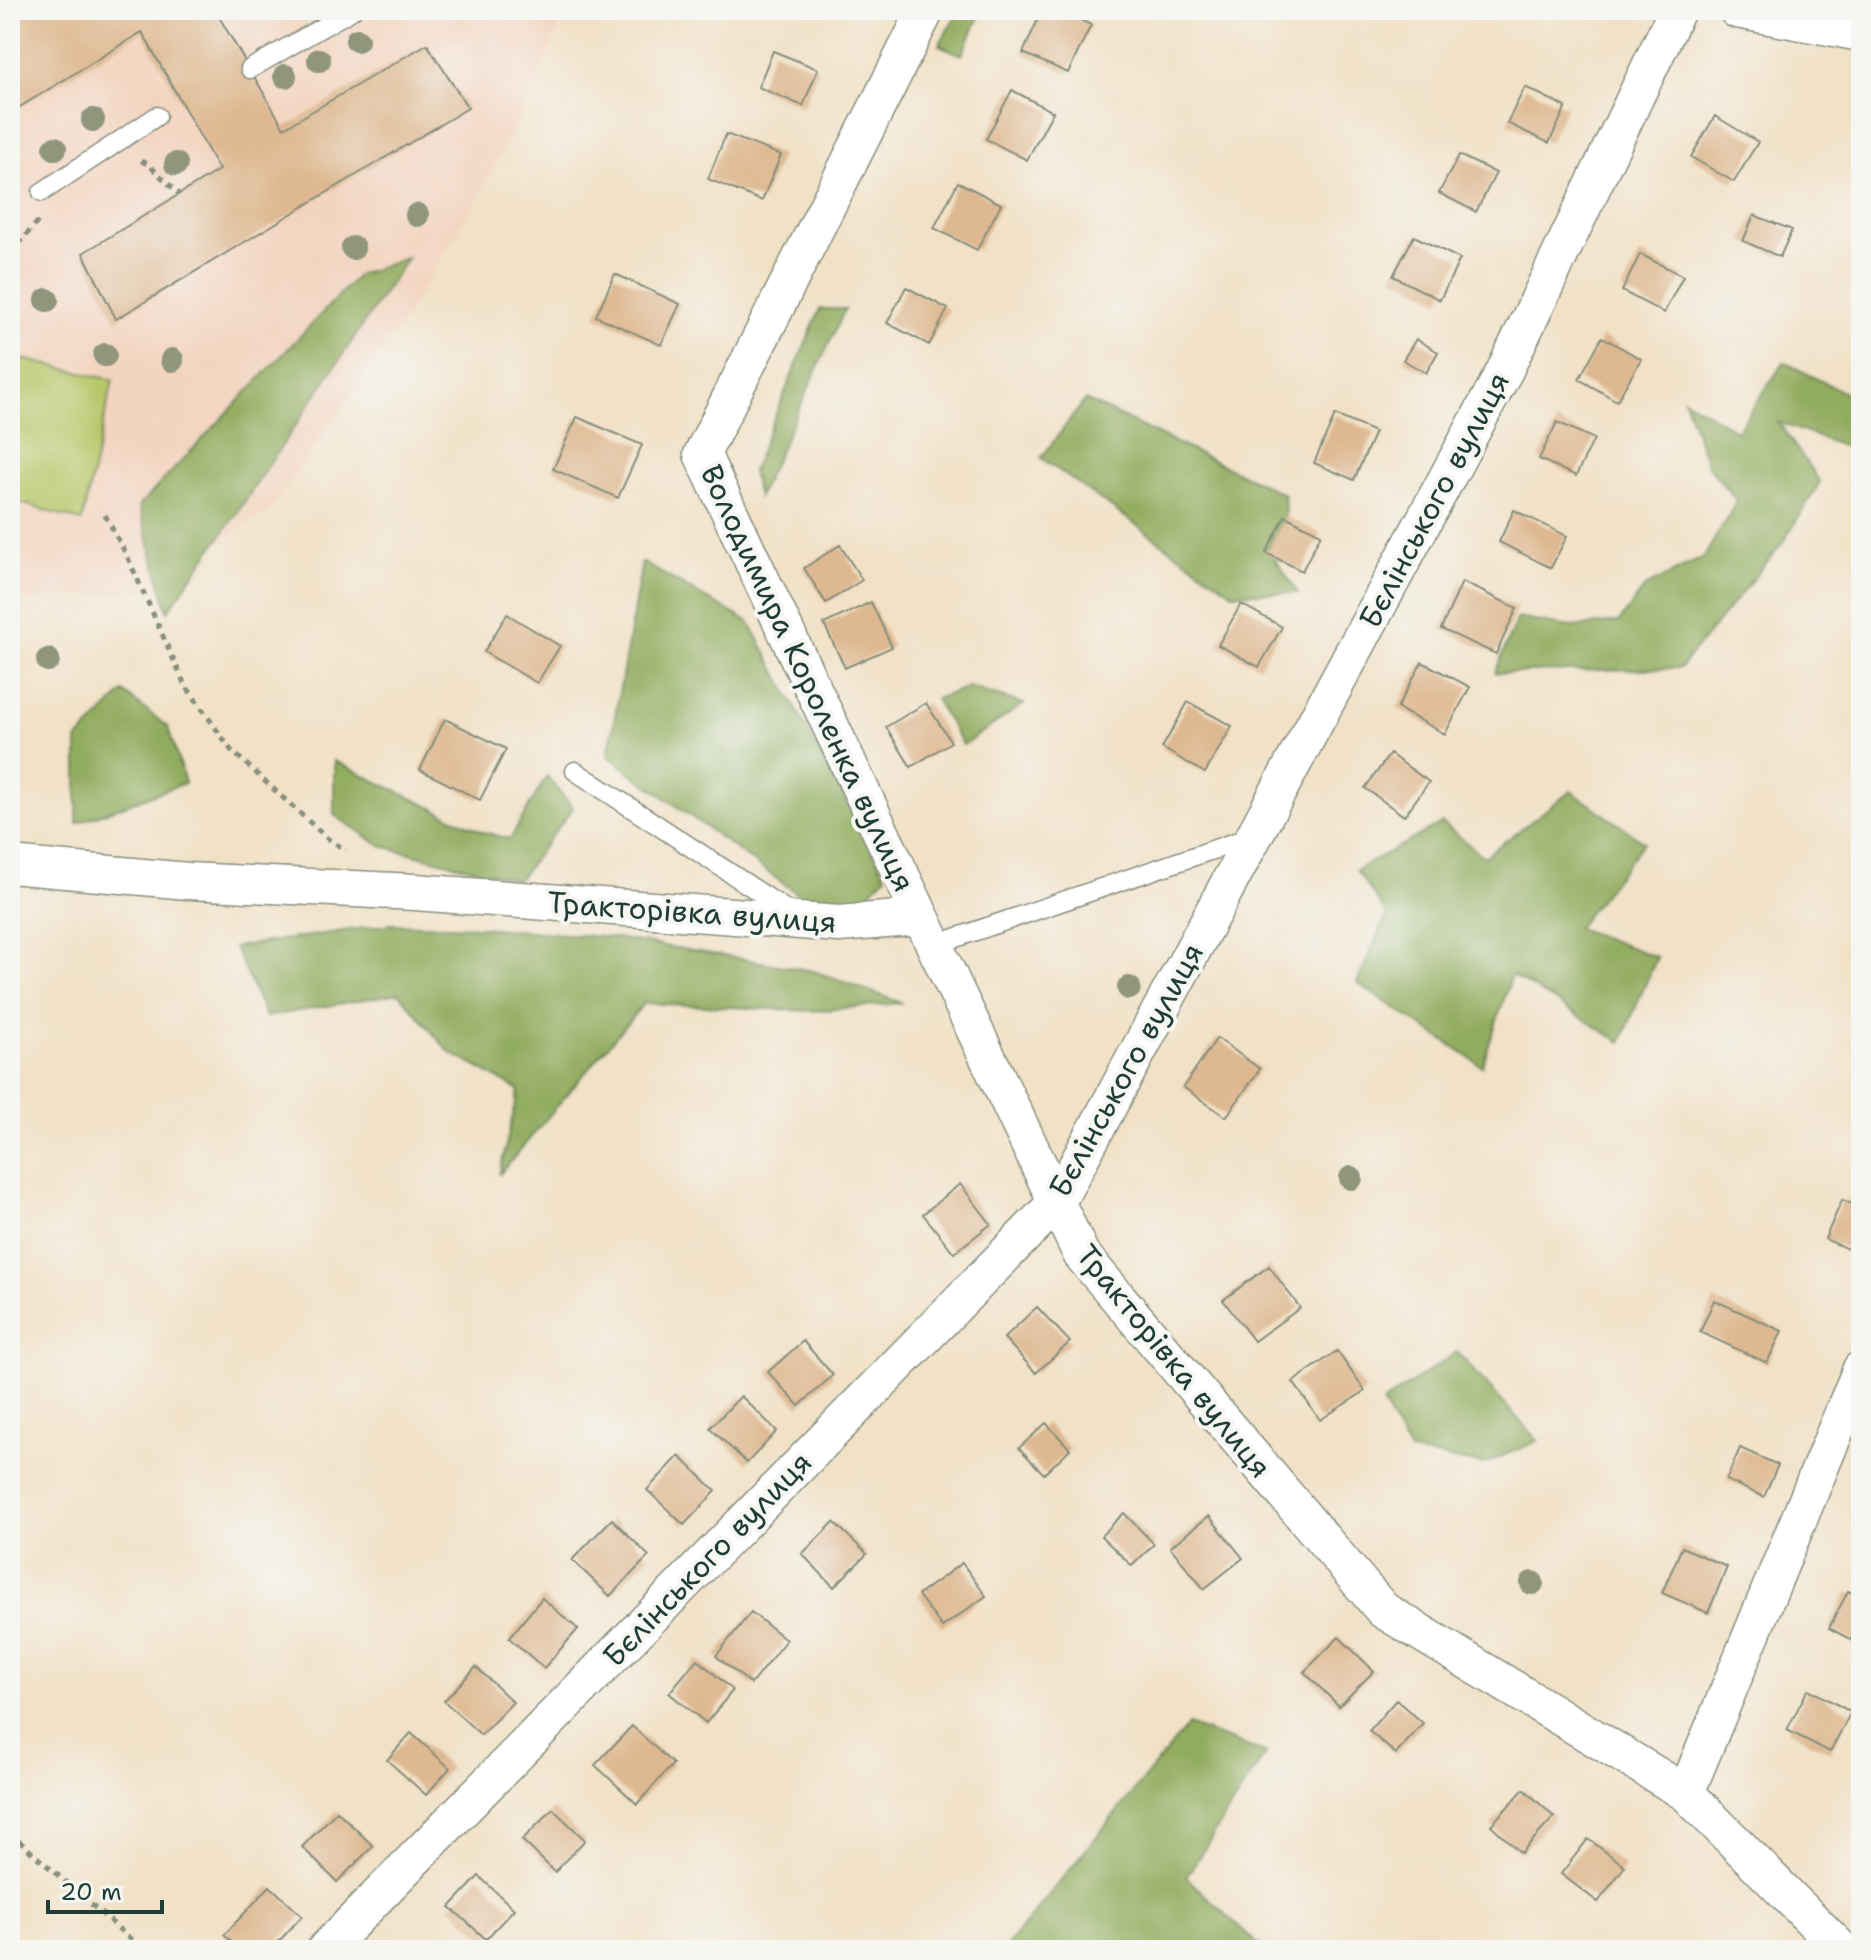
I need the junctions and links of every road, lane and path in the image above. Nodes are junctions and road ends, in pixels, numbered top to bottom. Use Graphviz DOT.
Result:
graph roads {
  1 [pos="352,10"];
  2 [pos="926,10"];
  3 [pos="1677,10"];
  4 [pos="1737,10"];
  5 [pos="1861,33"];
  6 [pos="250,69"];
  7 [pos="157,116"];
  8 [pos="108,148"];
  9 [pos="42,192"];
  10 [pos="179,194"];
  11 [pos="105,515"];
  12 [pos="575,771"];
  13 [pos="1251,837"];
  14 [pos="353,854"];
  15 [pos="10,865"];
  16 [pos="804,921"];
  17 [pos="928,931"];
  18 [pos="1057,1202"];
  19 [pos="1861,1369"];
  20 [pos="1686,1793"];
  21 [pos="10,1833"];
  22 [pos="143,1950"];
  23 [pos="325,1950"];
  24 [pos="1842,1950"];
  1 -- 6 [label="lane"];
  2 -- 17 [label="street, Володимира Короленка вулиця"];
  3 -- 13 [label="street, Бєлінського вулиця"];
  4 -- 5 [label="street"];
  7 -- 8 [label="lane"];
  8 -- 9 [label="lane"];
  8 -- 10 [label="path"];
  11 -- 14 [label="path"];
  12 -- 16 [label="lane"];
  13 -- 17 [label="lane"];
  13 -- 18 [label="street, Бєлінського вулиця"];
  15 -- 16 [label="street, Тракторівка вулиця"];
  16 -- 17 [label="street, Тракторівка вулиця"];
  17 -- 18 [label="street, Тракторівка вулиця"];
  18 -- 20 [label="street, Тракторівка вулиця"];
  18 -- 23 [label="street, Бєлінського вулиця"];
  19 -- 20 [label="street"];
  20 -- 24 [label="street, Тракторівка вулиця"];
  21 -- 22 [label="path"];
}
